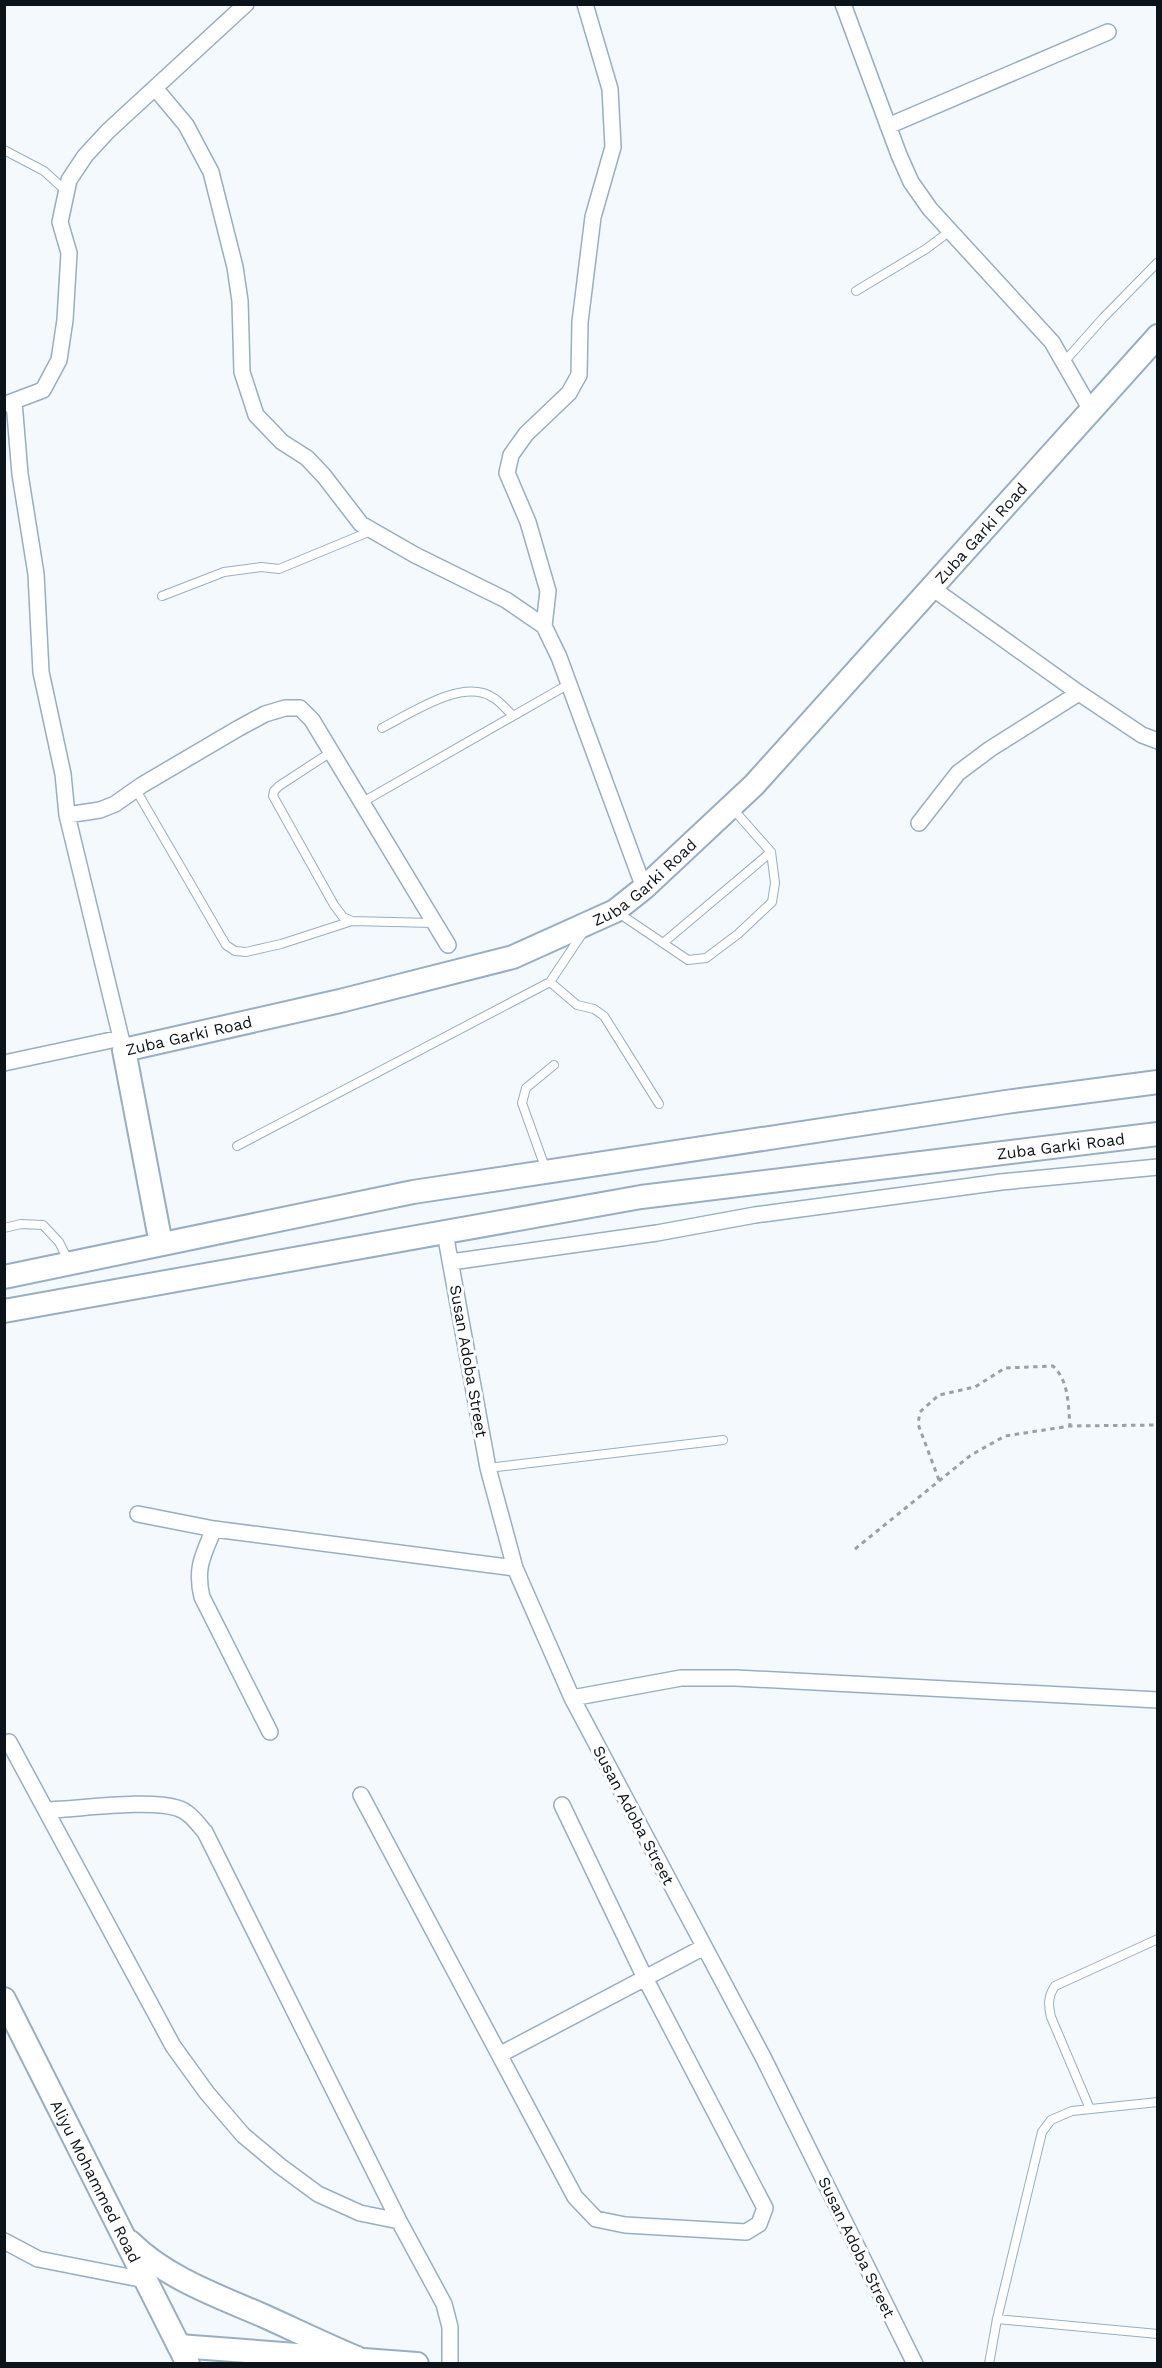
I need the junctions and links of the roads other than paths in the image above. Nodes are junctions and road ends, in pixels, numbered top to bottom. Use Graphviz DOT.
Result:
graph roads {
  1 [pos="246,4"];
  2 [pos="585,4"];
  3 [pos="843,4"];
  4 [pos="1108,32"];
  5 [pos="155,88"];
  6 [pos="888,126"];
  7 [pos="4,150"];
  8 [pos="66,191"];
  9 [pos="950,231"];
  10 [pos="1158,262"];
  11 [pos="856,291"];
  12 [pos="1158,336"];
  13 [pos="1064,362"];
  14 [pos="9,403"];
  15 [pos="1091,411"];
  16 [pos="371,531"];
  17 [pos="932,588"];
  18 [pos="162,596"];
  19 [pos="544,626"];
  20 [pos="569,684"];
  21 [pos="1078,693"];
  22 [pos="513,716"];
  23 [pos="382,728"];
  24 [pos="1158,741"];
  25 [pos="331,752"];
  26 [pos="136,790"];
  27 [pos="361,803"];
  28 [pos="731,807"];
  29 [pos="67,815"];
  30 [pos="919,823"];
  31 [pos="771,852"];
  32 [pos="644,888"];
  33 [pos="615,911"];
  34 [pos="352,921"];
  35 [pos="590,922"];
  36 [pos="433,923"];
  37 [pos="663,943"];
  38 [pos="448,945"];
  39 [pos="550,982"];
  40 [pos="123,1044"];
  41 [pos="4,1063"];
  42 [pos="554,1065"];
  43 [pos="1158,1082"];
  44 [pos="659,1104"];
  45 [pos="1158,1134"];
  46 [pos="237,1146"];
  47 [pos="1158,1167"];
  48 [pos="547,1172"];
  49 [pos="4,1228"];
  50 [pos="445,1233"];
  51 [pos="160,1244"];
  52 [pos="451,1262"];
  53 [pos="70,1264"];
  54 [pos="4,1277"];
  55 [pos="4,1311"];
  56 [pos="723,1440"];
  57 [pos="488,1468"];
  58 [pos="138,1514"];
  59 [pos="214,1529"];
  60 [pos="515,1568"];
  61 [pos="572,1698"];
  62 [pos="1158,1700"];
  63 [pos="270,1732"];
  64 [pos="9,1742"];
  65 [pos="361,1795"];
  66 [pos="562,1805"];
  67 [pos="47,1810"];
  68 [pos="1158,1939"];
  69 [pos="704,1947"];
  70 [pos="645,1978"];
  71 [pos="4,1999"];
  72 [pos="501,2055"];
  73 [pos="1158,2102"];
  74 [pos="1090,2109"];
  75 [pos="399,2221"];
  76 [pos="123,2236"];
  77 [pos="4,2241"];
  78 [pos="145,2280"];
  79 [pos="997,2319"];
  80 [pos="1158,2334"];
  81 [pos="184,2355"];
  82 [pos="357,2358"];
  83 [pos="296,2359"];
  84 [pos="410,2363"];
  85 [pos="450,2364"];
  86 [pos="915,2364"];
  87 [pos="989,2364"];
  1 -- 5 [label="street"];
  2 -- 19 [label="street"];
  3 -- 6 [label="street"];
  4 -- 6 [label="street"];
  5 -- 8 [label="street"];
  5 -- 16 [label="street"];
  6 -- 9 [label="street"];
  7 -- 8 [label="lane"];
  8 -- 14 [label="street"];
  9 -- 11 [label="lane"];
  9 -- 13 [label="street"];
  10 -- 13 [label="lane"];
  12 -- 15 [label="main road, Zuba Garki Road"];
  13 -- 15 [label="street"];
  14 -- 29 [label="street"];
  15 -- 17 [label="main road, Zuba Garki Road"];
  16 -- 18 [label="lane"];
  16 -- 19 [label="street"];
  17 -- 21 [label="street"];
  17 -- 28 [label="main road, Zuba Garki Road"];
  19 -- 20 [label="street"];
  20 -- 22 [label="lane"];
  20 -- 32 [label="street"];
  21 -- 24 [label="street"];
  21 -- 30 [label="street"];
  22 -- 23 [label="lane"];
  22 -- 27 [label="lane"];
  25 -- 26 [label="street"];
  25 -- 27 [label="street"];
  25 -- 34 [label="lane"];
  26 -- 29 [label="street"];
  26 -- 34 [label="lane"];
  27 -- 36 [label="street"];
  28 -- 31 [label="lane"];
  28 -- 32 [label="main road, Zuba Garki Road"];
  29 -- 40 [label="street"];
  31 -- 37 [label="lane"];
  31 -- 37 [label="lane"];
  32 -- 33 [label="main road, Zuba Garki Road"];
  33 -- 35 [label="main road, Zuba Garki Road"];
  33 -- 37 [label="lane"];
  34 -- 36 [label="lane"];
  35 -- 39 [label="lane"];
  35 -- 40 [label="main road, Zuba Garki Road"];
  36 -- 38 [label="street"];
  39 -- 44 [label="lane"];
  39 -- 46 [label="lane"];
  40 -- 41 [label="street"];
  40 -- 51 [label="main road, Zuba Garki Road"];
  42 -- 48 [label="lane"];
  43 -- 48 [label="main road"];
  45 -- 50 [label="main road, Zuba Garki Road"];
  47 -- 52 [label="street"];
  48 -- 51 [label="main road"];
  49 -- 53 [label="lane"];
  50 -- 52 [label="street, Susan Adoba Street"];
  50 -- 55 [label="main road, Zuba Garki Road"];
  51 -- 53 [label="main road"];
  52 -- 57 [label="street, Susan Adoba Street"];
  53 -- 54 [label="main road"];
  56 -- 57 [label="lane"];
  57 -- 60 [label="street, Susan Adoba Street"];
  58 -- 59 [label="street"];
  59 -- 60 [label="street"];
  59 -- 63 [label="street"];
  60 -- 61 [label="street, Susan Adoba Street"];
  61 -- 62 [label="street"];
  61 -- 69 [label="street, Susan Adoba Street"];
  64 -- 67 [label="street"];
  65 -- 72 [label="street"];
  66 -- 70 [label="street"];
  67 -- 75 [label="street"];
  67 -- 75 [label="street"];
  68 -- 74 [label="lane"];
  69 -- 70 [label="street"];
  69 -- 86 [label="street, Susan Adoba Street"];
  70 -- 72 [label="street"];
  70 -- 72 [label="street"];
  71 -- 76 [label="main road, Aliyu Mohammed Road"];
  73 -- 74 [label="lane"];
  74 -- 79 [label="lane"];
  75 -- 85 [label="street"];
  76 -- 78 [label="main road, Aliyu Mohammed Road"];
  76 -- 82 [label="main road"];
  77 -- 78 [label="street"];
  78 -- 81 [label="main road, Aliyu Mohammed Road"];
  79 -- 80 [label="lane"];
  79 -- 87 [label="lane"];
  81 -- 83 [label="main road"];
  82 -- 83 [label="main road"];
  82 -- 84 [label="main road"];
}
